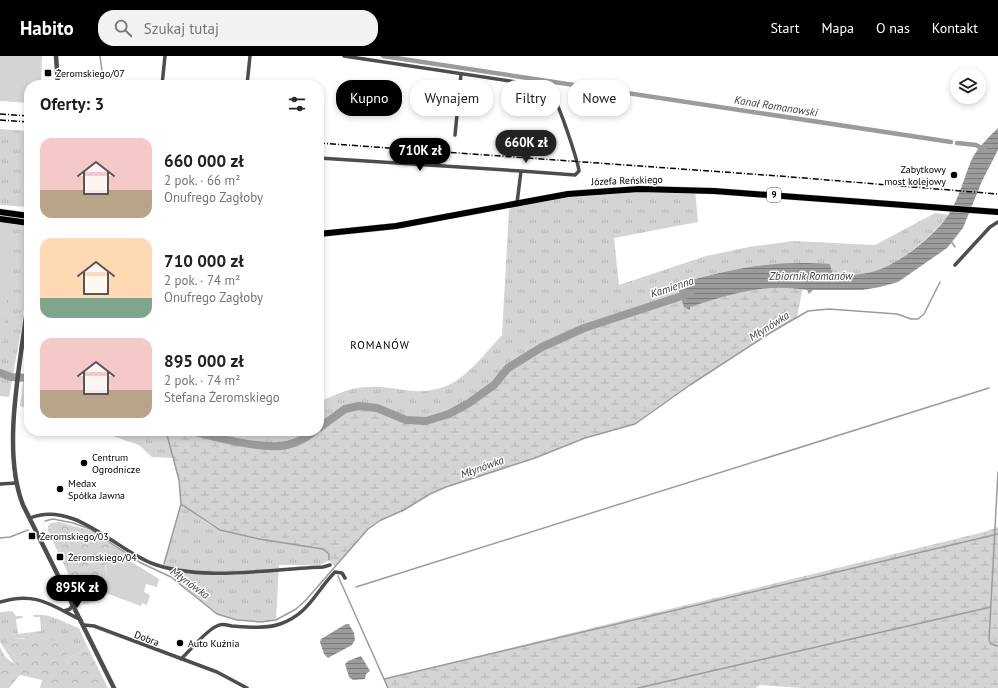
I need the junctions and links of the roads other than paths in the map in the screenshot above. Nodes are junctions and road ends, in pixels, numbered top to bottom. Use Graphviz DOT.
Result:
graph roads {
  1 [pos="56,56"];
  2 [pos="164,56"];
  3 [pos="250,56"];
  4 [pos="344,56"];
  5 [pos="461,74"];
  6 [pos="58,80"];
  7 [pos="162,80"];
  8 [pos="248,80"];
  9 [pos="455,135"];
  10 [pos="324,158"];
  11 [pos="521,171"];
  12 [pos="517,203"];
  13 [pos="0,212"];
  14 [pos="997,212"];
  15 [pos="24,215"];
  16 [pos="0,219"];
  17 [pos="24,222"];
  18 [pos="998,222"];
  19 [pos="324,233"];
  20 [pos="955,265"];
  21 [pos="24,332"];
  22 [pos="0,484"];
  23 [pos="16,484"];
  24 [pos="30,518"];
  25 [pos="330,565"];
  26 [pos="345,578"];
  27 [pos="0,602"];
  28 [pos="73,602"];
  29 [pos="64,612"];
  30 [pos="83,623"];
  31 [pos="181,659"];
  32 [pos="114,688"];
  33 [pos="247,688"];
  1 -- 6 [label="street"];
  2 -- 7 [label="street"];
  3 -- 8 [label="street"];
  4 -- 5 [label="street"];
  5 -- 9 [label="street"];
  5 -- 11 [label="street"];
  10 -- 11 [label="street"];
  11 -- 12 [label="street"];
  12 -- 14 [label="main road, Józefa Reńskiego / 9"];
  12 -- 19 [label="main road, Józefa Reńskiego / 9"];
  13 -- 15 [label="main road"];
  16 -- 17 [label="main road"];
  18 -- 20 [label="street"];
  21 -- 23 [label="street"];
  22 -- 23 [label="street"];
  23 -- 24 [label="street"];
  24 -- 25 [label="street"];
  24 -- 28 [label="street"];
  26 -- 31 [label="street"];
  27 -- 29 [label="street, Dobra"];
  28 -- 29 [label="street"];
  28 -- 30 [label="street"];
  29 -- 30 [label="street, Dobra"];
  30 -- 31 [label="street, Dobra"];
  30 -- 32 [label="street"];
  31 -- 33 [label="street, Dobra"];
}
